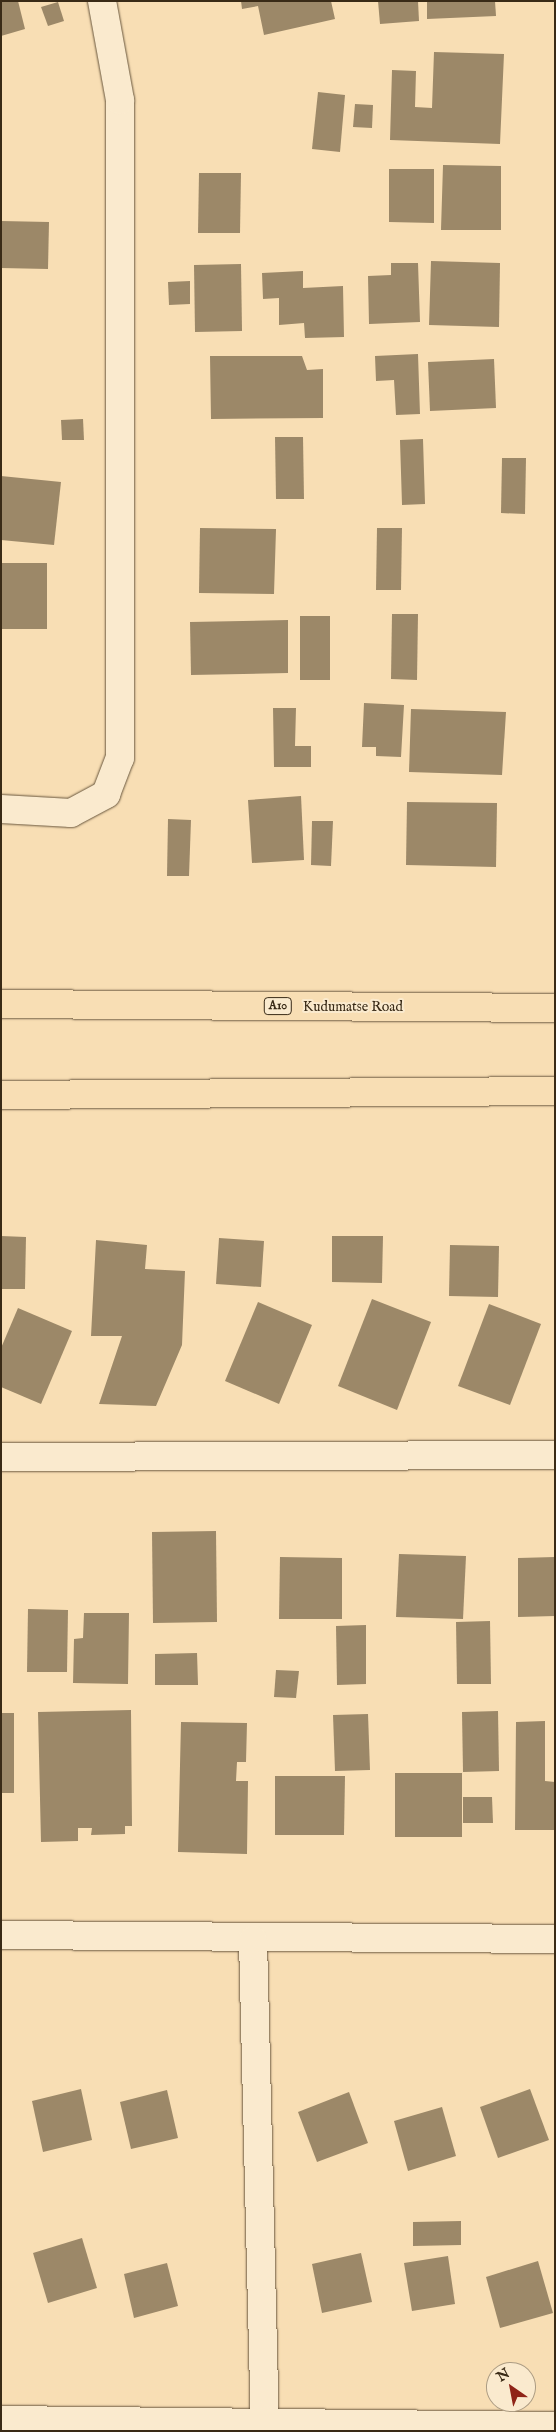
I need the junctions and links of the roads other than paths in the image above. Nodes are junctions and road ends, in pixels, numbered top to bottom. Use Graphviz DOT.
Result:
graph roads {
  1 [pos="102,1"];
  2 [pos="1,809"];
  3 [pos="1,1004"];
  4 [pos="555,1008"];
  5 [pos="555,1091"];
  6 [pos="1,1094"];
  7 [pos="555,1455"];
  8 [pos="1,1457"];
  9 [pos="1,1935"];
  10 [pos="555,1939"];
  11 [pos="253,1940"];
  12 [pos="1,2420"];
  13 [pos="265,2426"];
  14 [pos="555,2426"];
  1 -- 2 [label="street"];
  3 -- 4 [label="main road, Kudumatse Road / A10"];
  5 -- 6 [label="main road"];
  7 -- 8 [label="street"];
  9 -- 11 [label="street"];
  10 -- 11 [label="street"];
  11 -- 13 [label="street"];
  12 -- 13 [label="street"];
  13 -- 14 [label="street"];
}
